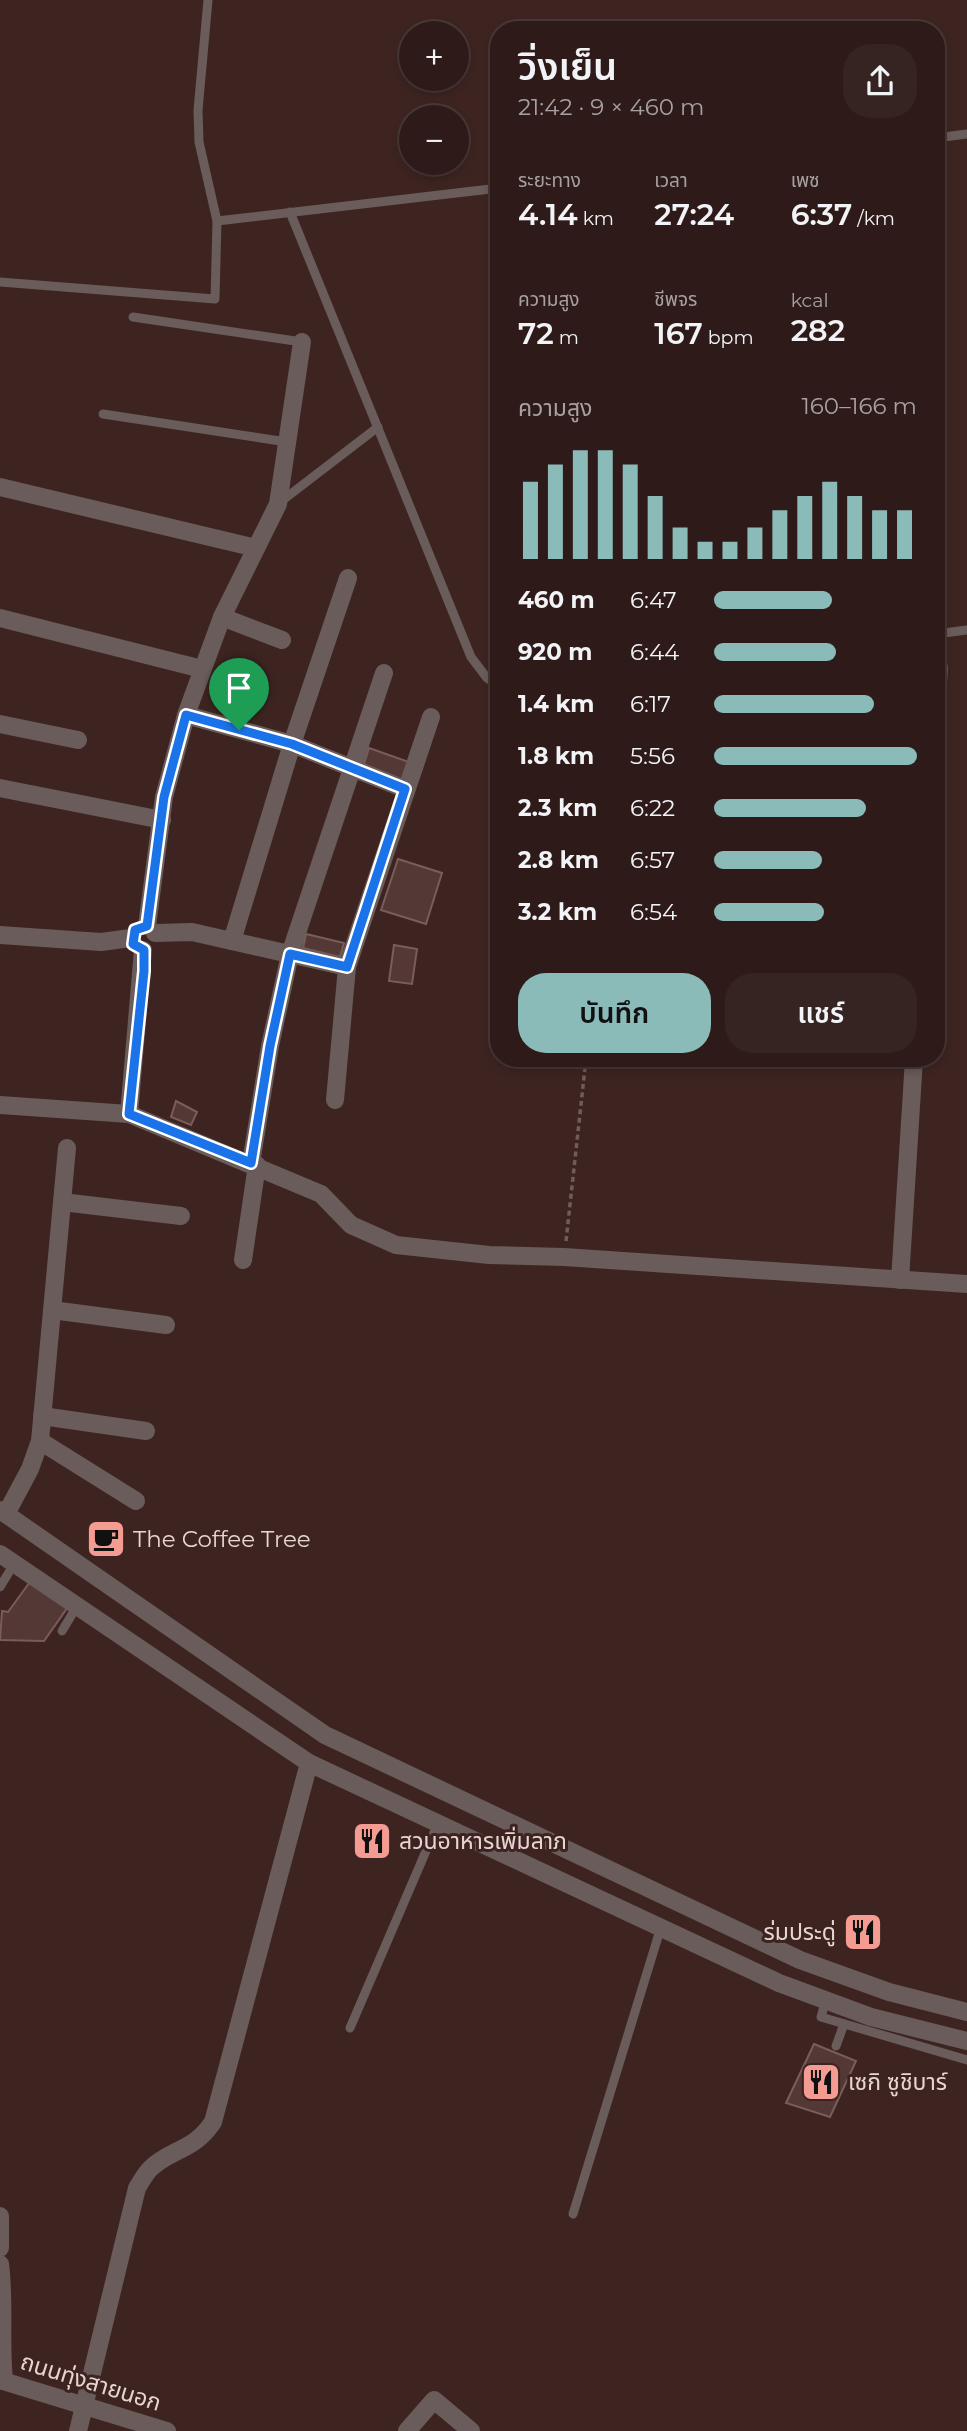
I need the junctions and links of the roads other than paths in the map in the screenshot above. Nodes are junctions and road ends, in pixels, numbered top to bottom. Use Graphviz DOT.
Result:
graph roads {
  1 [pos="208,0"];
  2 [pos="967,134"];
  3 [pos="945,137"];
  4 [pos="490,189"];
  5 [pos="290,212"];
  6 [pos="217,221"];
  7 [pos="0,282"];
  8 [pos="134,317"];
  9 [pos="302,342"];
  10 [pos="103,414"];
  11 [pos="378,427"];
  12 [pos="287,442"];
  13 [pos="0,487"];
  14 [pos="278,504"];
  15 [pos="256,548"];
  16 [pos="348,578"];
  17 [pos="222,617"];
  18 [pos="0,618"];
  19 [pos="967,630"];
  20 [pos="945,633"];
  21 [pos="282,639"];
  22 [pos="202,669"];
  23 [pos="384,673"];
  24 [pos="490,680"];
  25 [pos="186,715"];
  26 [pos="431,717"];
  27 [pos="0,724"];
  28 [pos="78,740"];
  29 [pos="292,744"];
  30 [pos="354,766"];
  31 [pos="0,788"];
  32 [pos="405,789"];
  33 [pos="162,820"];
  34 [pos="151,930"];
  35 [pos="0,935"];
  36 [pos="232,941"];
  37 [pos="137,944"];
  38 [pos="290,954"];
  39 [pos="347,967"];
  40 [pos="913,1067"];
  41 [pos="335,1100"];
  42 [pos="0,1105"];
  43 [pos="129,1114"];
  44 [pos="67,1148"];
  45 [pos="254,1164"];
  46 [pos="62,1202"];
  47 [pos="181,1216"];
  48 [pos="243,1260"];
  49 [pos="900,1280"];
  50 [pos="967,1284"];
  51 [pos="52,1310"];
  52 [pos="166,1325"];
  53 [pos="42,1416"];
  54 [pos="146,1431"];
  55 [pos="40,1441"];
  56 [pos="136,1501"];
  57 [pos="3,1512"];
  58 [pos="7,1559"];
  59 [pos="0,1587"];
  60 [pos="77,1606"];
  61 [pos="62,1631"];
  62 [pos="309,1763"];
  63 [pos="476,1806"];
  64 [pos="438,1823"];
  65 [pos="463,1834"];
  66 [pos="661,1927"];
  67 [pos="826,2000"];
  68 [pos="967,2012"];
  69 [pos="844,2024"];
  70 [pos="350,2028"];
  71 [pos="967,2041"];
  72 [pos="836,2046"];
  73 [pos="967,2060"];
  74 [pos="573,2214"];
  75 [pos="0,2216"];
  76 [pos="0,2248"];
  77 [pos="0,2264"];
  78 [pos="2,2380"];
  79 [pos="85,2405"];
  80 [pos="78,2431"];
  81 [pos="167,2431"];
  82 [pos="407,2431"];
  83 [pos="471,2431"];
  1 -- 6 [label="lane"];
  2 -- 3 [label="lane"];
  4 -- 5 [label="lane"];
  5 -- 6 [label="lane"];
  5 -- 11 [label="lane"];
  6 -- 7 [label="lane"];
  8 -- 9 [label="lane"];
  9 -- 12 [label="street"];
  10 -- 12 [label="lane"];
  11 -- 14 [label="lane"];
  11 -- 24 [label="lane"];
  12 -- 14 [label="street"];
  13 -- 15 [label="street"];
  14 -- 15 [label="street"];
  15 -- 17 [label="street"];
  16 -- 29 [label="street"];
  17 -- 21 [label="street"];
  17 -- 22 [label="street"];
  18 -- 22 [label="street"];
  19 -- 20 [label="lane"];
  22 -- 25 [label="street"];
  23 -- 30 [label="street"];
  25 -- 29 [label="street"];
  25 -- 33 [label="street"];
  26 -- 32 [label="street"];
  27 -- 28 [label="street"];
  29 -- 30 [label="street"];
  29 -- 36 [label="street"];
  30 -- 32 [label="street"];
  30 -- 38 [label="street"];
  31 -- 33 [label="street"];
  32 -- 39 [label="street"];
  33 -- 34 [label="street"];
  34 -- 36 [label="street"];
  34 -- 37 [label="street"];
  35 -- 37 [label="street"];
  36 -- 38 [label="street"];
  37 -- 43 [label="street"];
  38 -- 39 [label="street"];
  38 -- 45 [label="street"];
  39 -- 41 [label="street"];
  40 -- 49 [label="street"];
  42 -- 43 [label="street"];
  43 -- 45 [label="street"];
  44 -- 46 [label="street"];
  45 -- 48 [label="street"];
  45 -- 49 [label="street"];
  46 -- 47 [label="street"];
  46 -- 51 [label="street"];
  49 -- 50 [label="street"];
  51 -- 52 [label="street"];
  51 -- 53 [label="street"];
  53 -- 54 [label="street"];
  53 -- 55 [label="street"];
  55 -- 56 [label="street"];
  55 -- 57 [label="street"];
  57 -- 63 [label="street"];
  58 -- 59 [label="lane"];
  58 -- 60 [label="street"];
  60 -- 61 [label="lane"];
  60 -- 62 [label="street"];
  62 -- 64 [label="street"];
  62 -- 79 [label="street"];
  63 -- 65 [label="street"];
  63 -- 68 [label="street"];
  64 -- 65 [label="street"];
  64 -- 70 [label="lane"];
  65 -- 66 [label="street"];
  66 -- 67 [label="street"];
  66 -- 74 [label="lane"];
  67 -- 69 [label="lane"];
  67 -- 71 [label="street"];
  69 -- 72 [label="lane"];
  69 -- 73 [label="lane"];
  75 -- 76 [label="street"];
  77 -- 78 [label="street"];
  78 -- 79 [label="street, ถนนทุ่งสายนอก"];
  79 -- 80 [label="street"];
  79 -- 81 [label="street, ถนนทุ่งสายนอก"];
  82 -- 83 [label="street"];
}
